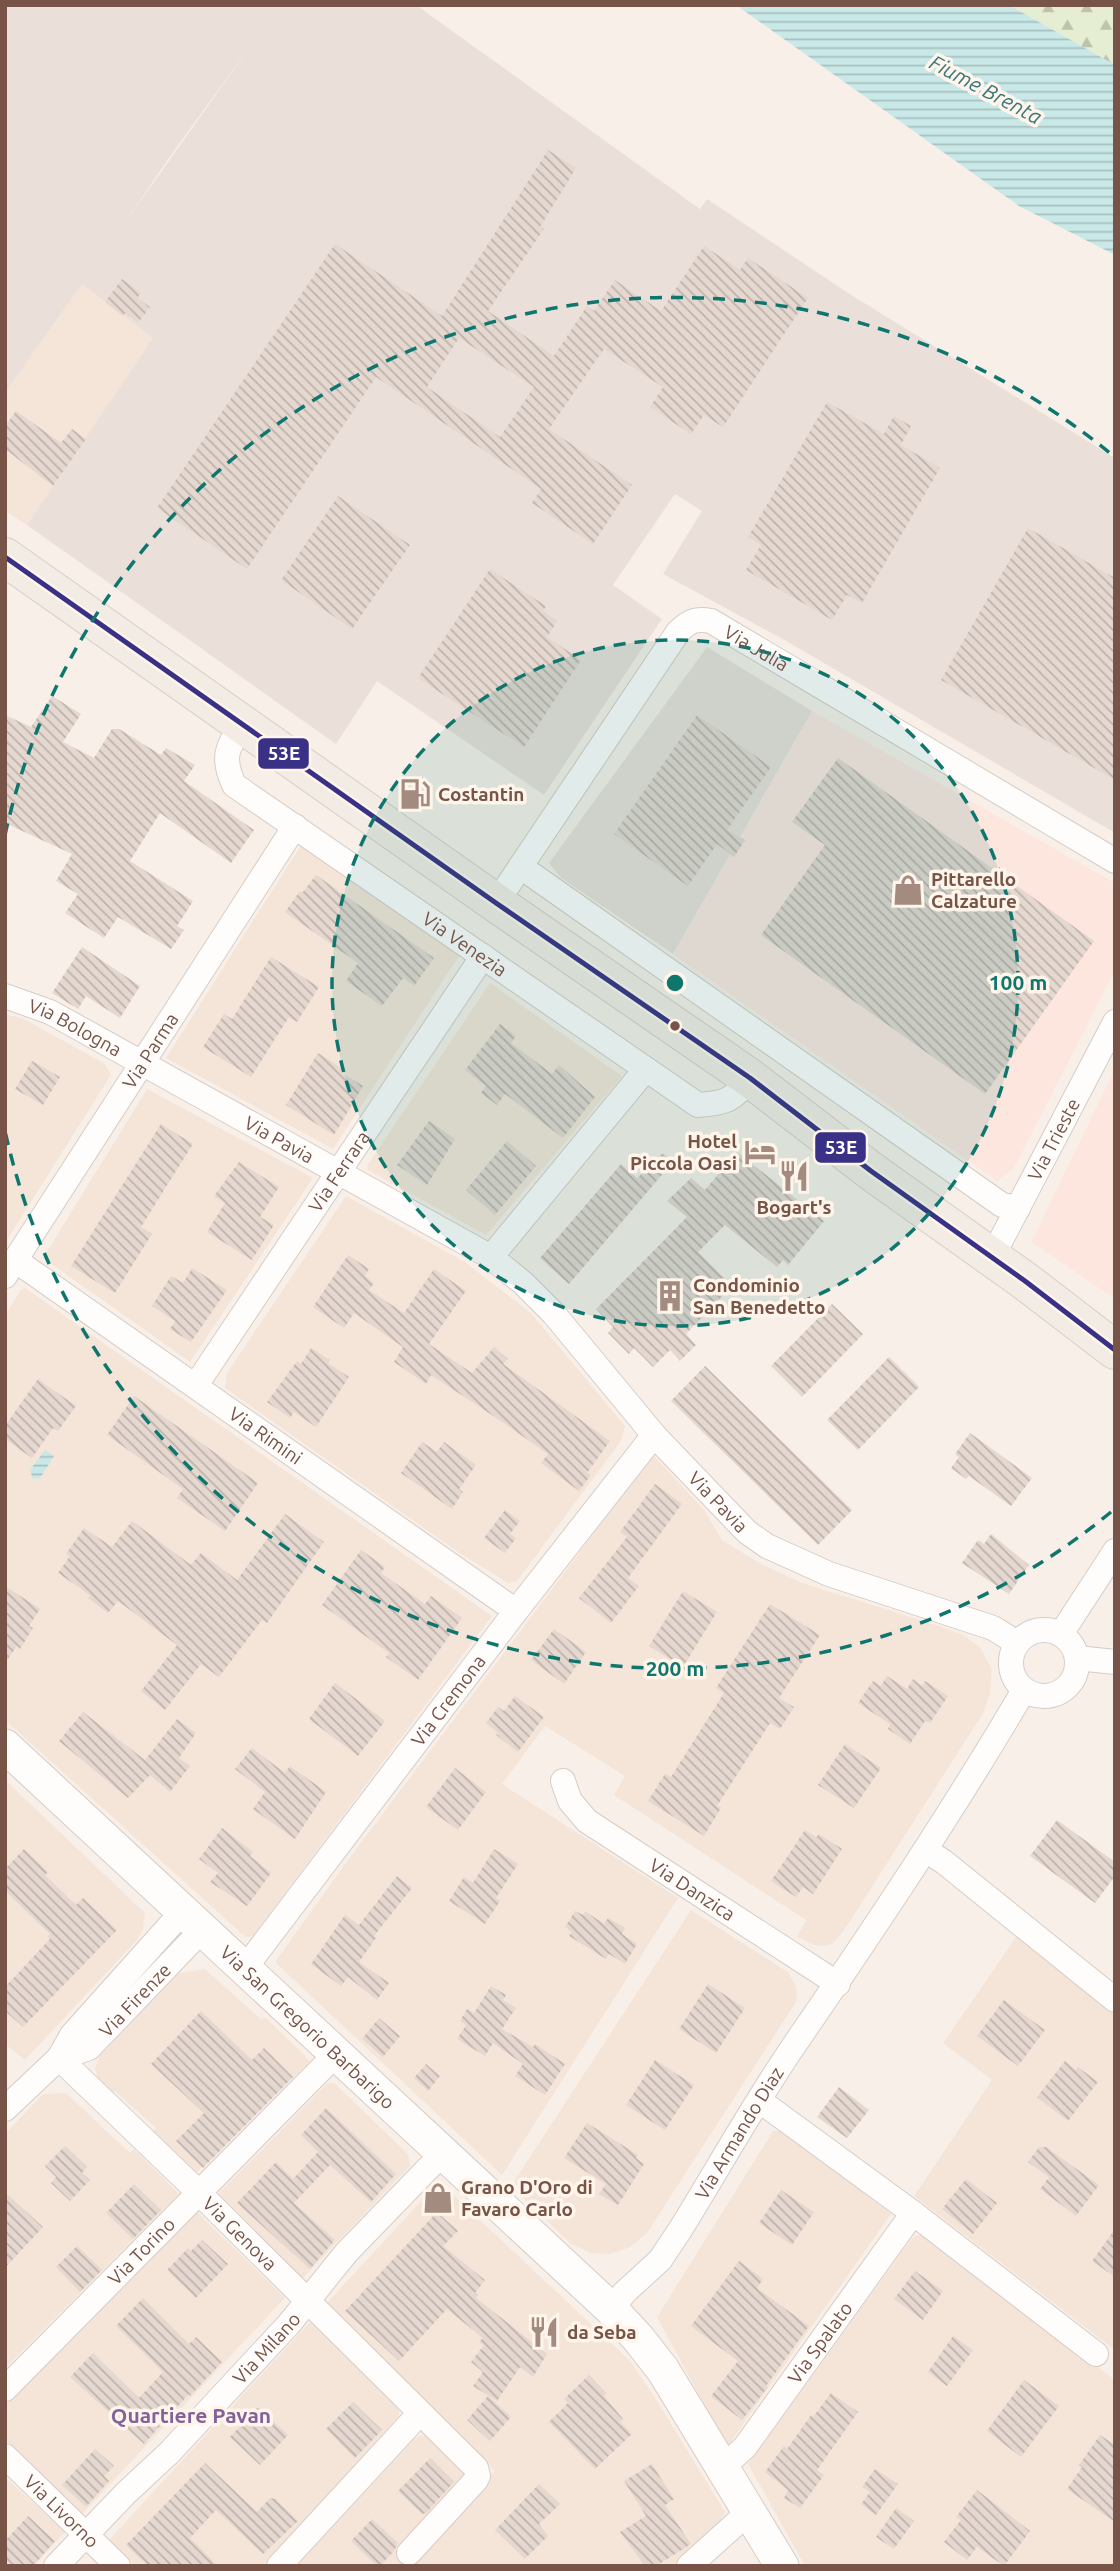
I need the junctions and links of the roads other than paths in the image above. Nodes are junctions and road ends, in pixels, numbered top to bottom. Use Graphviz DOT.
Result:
graph roads {
  1 [pos="5,557"];
  2 [pos="242,725"];
  3 [pos="295,827"];
  4 [pos="1115,861"];
  5 [pos="521,867"];
  6 [pos="496,903"];
  7 [pos="483,956"];
  8 [pos="5,996"];
  9 [pos="1115,1022"];
  10 [pos="141,1064"];
  11 [pos="646,1069"];
  12 [pos="750,1078"];
  13 [pos="339,1172"];
  14 [pos="1018,1208"];
  15 [pos="990,1256"];
  16 [pos="491,1257"];
  17 [pos="10,1268"];
  18 [pos="1115,1350"];
  19 [pos="196,1385"];
  20 [pos="654,1435"];
  21 [pos="1115,1551"];
  22 [pos="516,1611"];
  23 [pos="1061,1634"];
  24 [pos="1017,1643"];
  25 [pos="1077,1658"];
  26 [pos="1115,1662"];
  27 [pos="1024,1690"];
  28 [pos="5,1746"];
  29 [pos="563,1781"];
  30 [pos="927,1851"];
  31 [pos="193,1920"];
  32 [pos="245,1968"];
  33 [pos="838,1984"];
  34 [pos="1115,2000"];
  35 [pos="336,2054"];
  36 [pos="59,2058"];
  37 [pos="10,2093"];
  38 [pos="760,2101"];
  39 [pos="442,2154"];
  40 [pos="198,2193"];
  41 [pos="913,2213"];
  42 [pos="307,2300"];
  43 [pos="611,2309"];
  44 [pos="1096,2354"];
  45 [pos="5,2389"];
  46 [pos="419,2413"];
  47 [pos="5,2456"];
  48 [pos="722,2469"];
  49 [pos="750,2514"];
  50 [pos="87,2535"];
  51 [pos="409,2553"];
  52 [pos="55,2566"];
  53 [pos="118,2566"];
  54 [pos="279,2566"];
  55 [pos="689,2566"];
  56 [pos="782,2566"];
  1 -- 2 [label="main road"];
  2 -- 3 [label="street, Via Venezia"];
  2 -- 6 [label="main road"];
  3 -- 7 [label="street, Via Venezia"];
  3 -- 10 [label="street, Via Parma"];
  4 -- 5 [label="street, Via Julia"];
  5 -- 6 [label="street, Via Julia"];
  5 -- 14 [label="street"];
  6 -- 12 [label="main road"];
  7 -- 11 [label="street, Via Venezia"];
  7 -- 13 [label="street, Via Ferrara"];
  8 -- 10 [label="street, Via Bologna"];
  9 -- 14 [label="street, Via Trieste"];
  10 -- 13 [label="street, Via Pavia"];
  10 -- 17 [label="street, Via Parma"];
  11 -- 12 [label="street, Via Venezia"];
  11 -- 16 [label="street"];
  12 -- 15 [label="main road"];
  13 -- 16 [label="street, Via Pavia"];
  13 -- 19 [label="street, Via Ferrara"];
  14 -- 15 [label="street, Via Trieste"];
  15 -- 18 [label="main road"];
  16 -- 20 [label="street, Via Pavia"];
  17 -- 19 [label="street, Via Rimini"];
  19 -- 22 [label="street, Via Rimini"];
  20 -- 22 [label="street, Via Cremona"];
  20 -- 24 [label="street, Via Pavia"];
  21 -- 23 [label="street"];
  22 -- 32 [label="street, Via Cremona"];
  23 -- 24 [label="street"];
  23 -- 25 [label="street"];
  24 -- 27 [label="street"];
  25 -- 26 [label="street"];
  25 -- 27 [label="street"];
  27 -- 30 [label="street, Via Armando Diaz"];
  28 -- 31 [label="street, Via San Gregorio Barbarigo"];
  29 -- 33 [label="street, Via Danzica"];
  30 -- 33 [label="street, Via Armando Diaz"];
  30 -- 34 [label="street"];
  31 -- 32 [label="street, Via San Gregorio Barbarigo"];
  31 -- 36 [label="street, Via Firenze"];
  32 -- 35 [label="street, Via San Gregorio Barbarigo"];
  33 -- 38 [label="street, Via Armando Diaz"];
  35 -- 39 [label="street, Via San Gregorio Barbarigo"];
  35 -- 40 [label="street, Via Torino"];
  36 -- 37 [label="street, Via Firenze"];
  36 -- 40 [label="street, Via Genova"];
  38 -- 41 [label="street"];
  38 -- 43 [label="street, Via Armando Diaz"];
  39 -- 42 [label="street, Via Milano"];
  39 -- 43 [label="street, Via San Gregorio Barbarigo"];
  40 -- 42 [label="street, Via Genova"];
  40 -- 45 [label="street, Via Torino"];
  41 -- 44 [label="street"];
  41 -- 48 [label="street, Via Spalato"];
  42 -- 46 [label="street, Via Genova"];
  42 -- 50 [label="street, Via Milano"];
  43 -- 48 [label="street"];
  46 -- 51 [label="street, Via Genova"];
  46 -- 54 [label="street"];
  47 -- 50 [label="street, Via Livorno"];
  48 -- 49 [label="street"];
  49 -- 55 [label="street"];
  49 -- 56 [label="street"];
  50 -- 52 [label="street, Via Milano"];
  50 -- 53 [label="street, Via Livorno"];
}
